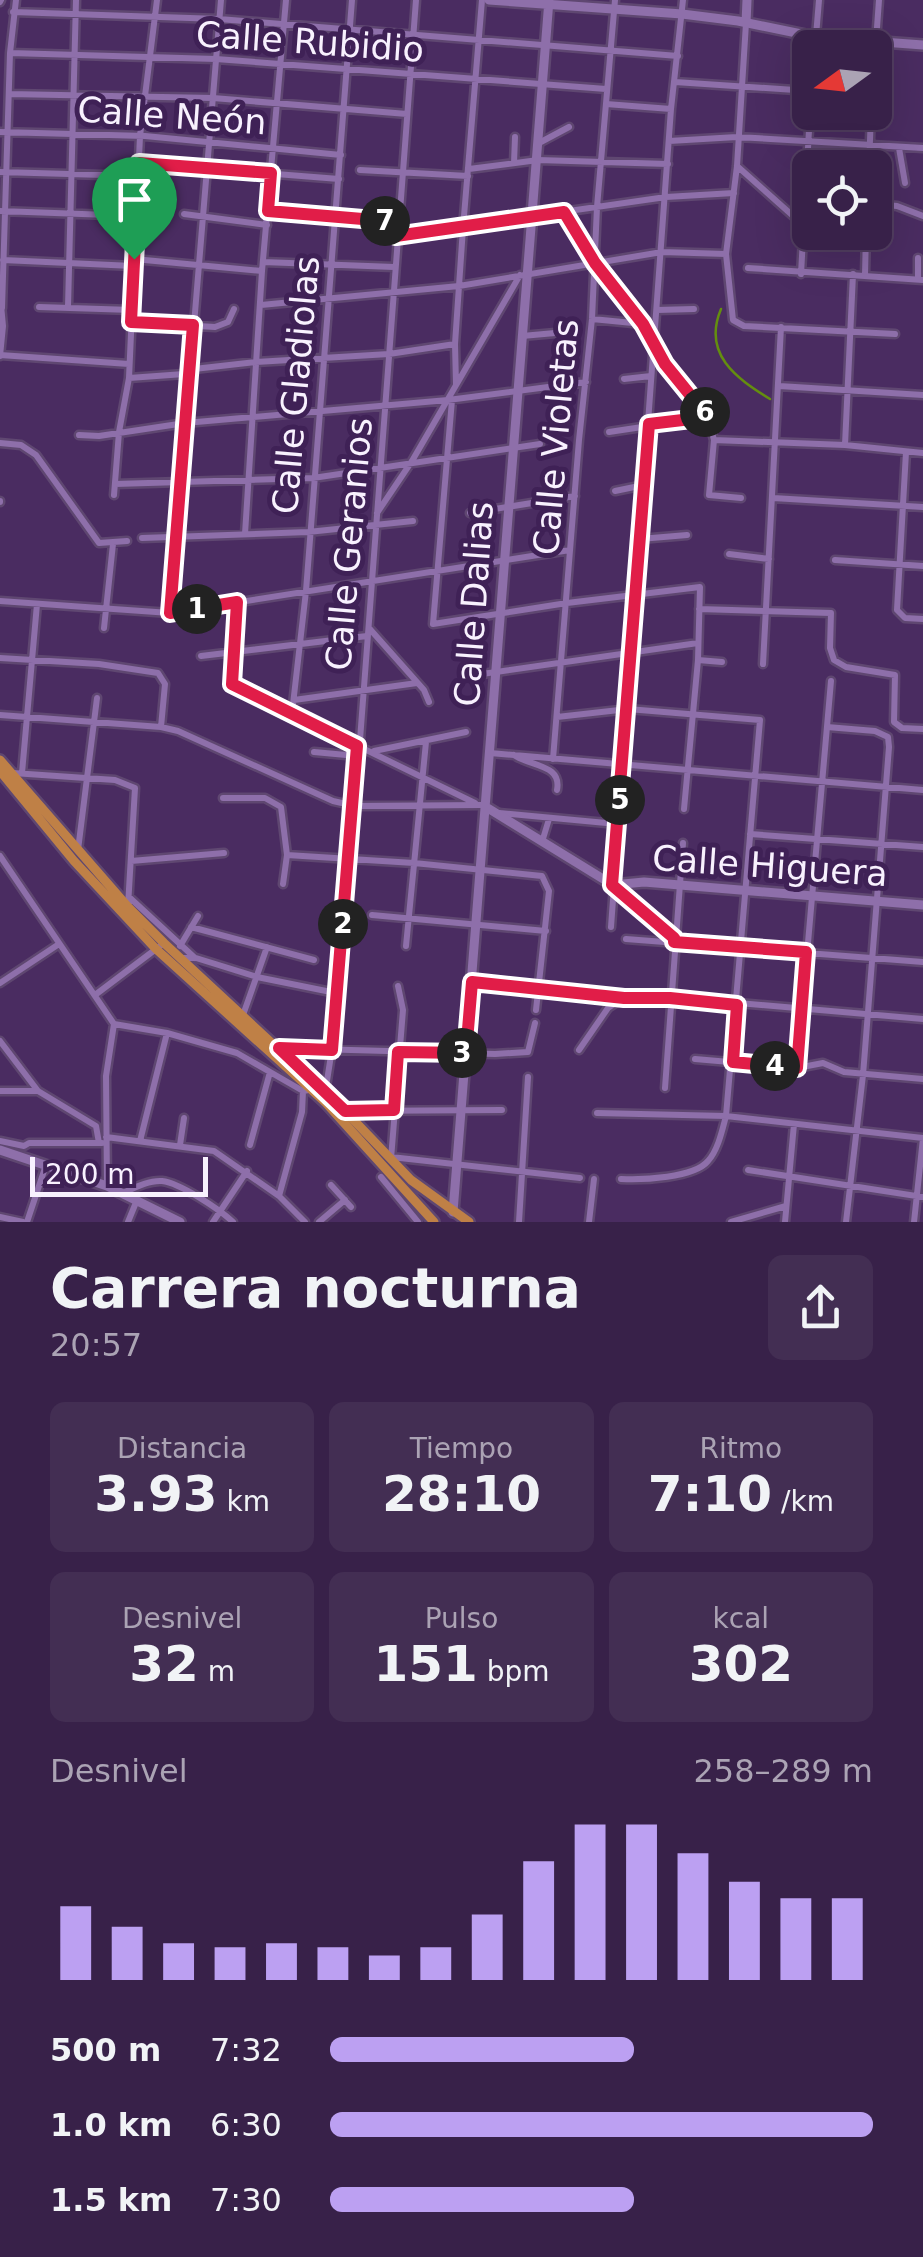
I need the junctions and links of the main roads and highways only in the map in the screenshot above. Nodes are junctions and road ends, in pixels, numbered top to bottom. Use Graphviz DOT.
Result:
graph roads {
  1 [pos="0,760"];
  2 [pos="4,773"];
  3 [pos="160,946"];
  4 [pos="312,1091"];
  5 [pos="434,1222"];
  6 [pos="469,1222"];
  1 -- 2 [label="main road"];
  2 -- 3 [label="main road"];
  2 -- 3 [label="main road"];
  3 -- 4 [label="main road"];
  3 -- 4 [label="main road"];
  4 -- 5 [label="main road"];
  4 -- 6 [label="main road"];
}
